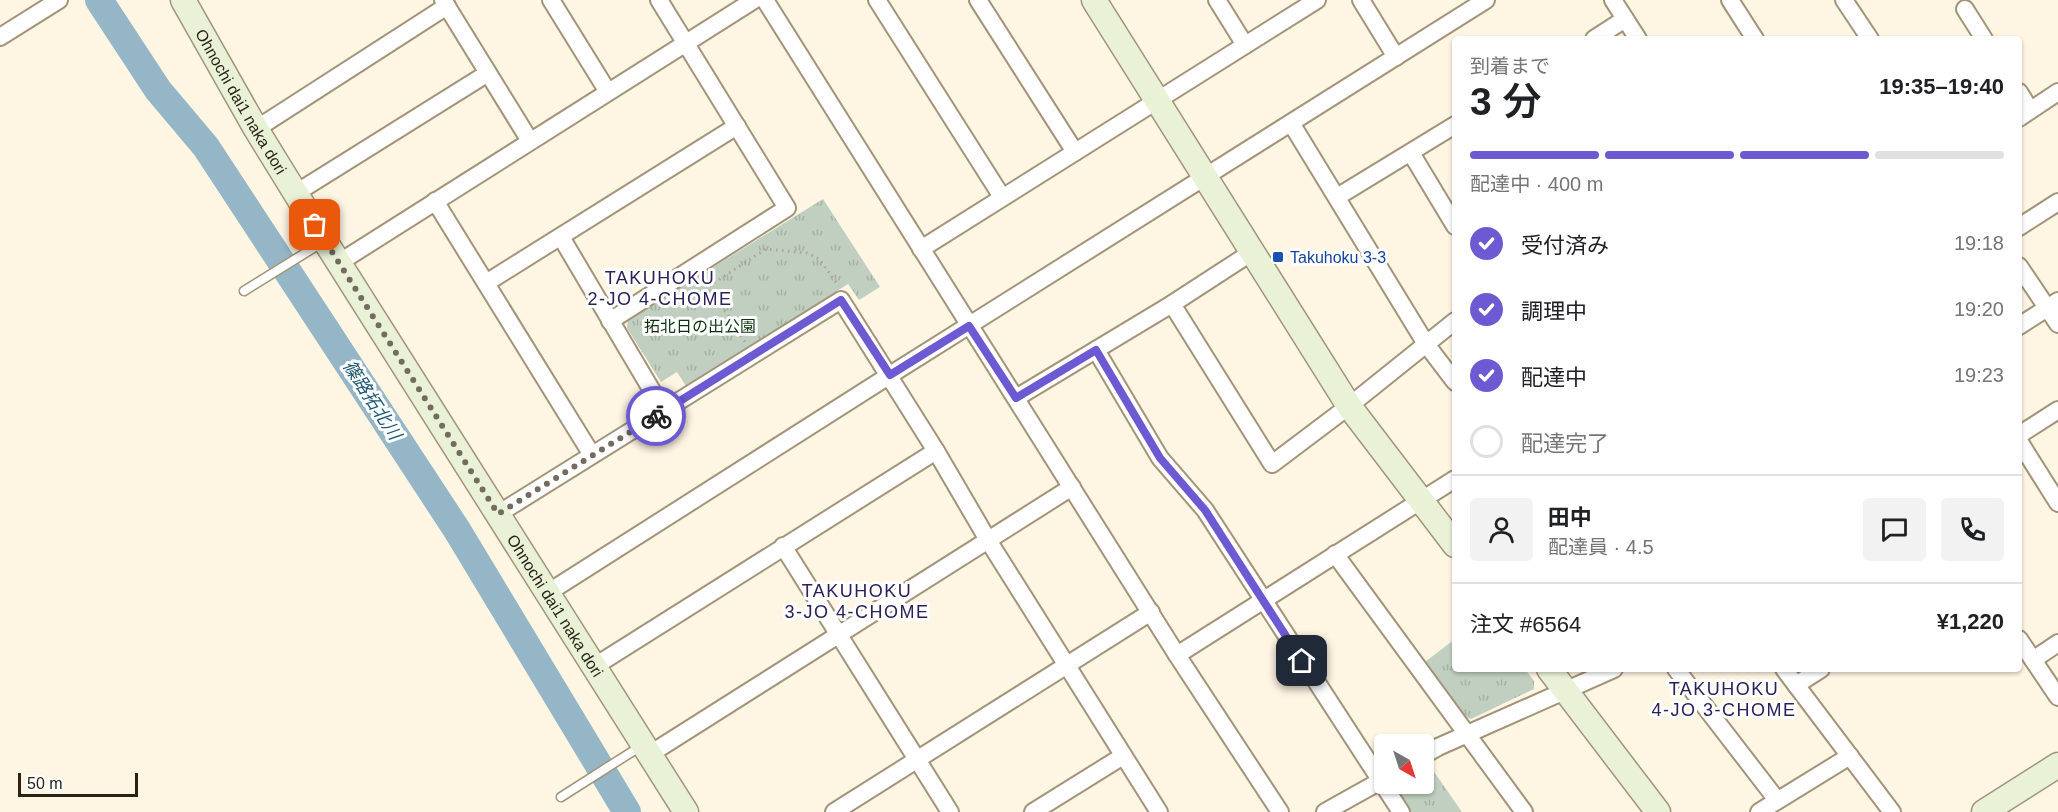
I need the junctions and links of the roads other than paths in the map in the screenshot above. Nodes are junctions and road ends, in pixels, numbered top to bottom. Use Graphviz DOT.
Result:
graph roads {
  1 [pos="59,0"];
  2 [pos="183,0"];
  3 [pos="551,0"];
  4 [pos="659,0"];
  5 [pos="754,0"];
  6 [pos="765,0"];
  7 [pos="877,0"];
  8 [pos="978,0"];
  9 [pos="1094,0"];
  10 [pos="1217,0"];
  11 [pos="1317,0"];
  12 [pos="1361,0"];
  13 [pos="1486,0"];
  14 [pos="1613,0"];
  15 [pos="1730,0"];
  16 [pos="1845,0"];
  17 [pos="445,3"];
  18 [pos="1967,3"];
  19 [pos="1625,19"];
  20 [pos="1599,36"];
  21 [pos="1636,36"];
  22 [pos="1753,36"];
  23 [pos="1868,36"];
  24 [pos="1983,36"];
  25 [pos="0,37"];
  26 [pos="686,43"];
  27 [pos="1245,45"];
  28 [pos="1396,57"];
  29 [pos="488,73"];
  30 [pos="608,92"];
  31 [pos="2058,92"];
  32 [pos="1157,100"];
  33 [pos="2025,114"];
  34 [pos="1291,123"];
  35 [pos="737,126"];
  36 [pos="1452,127"];
  37 [pos="256,129"];
  38 [pos="530,141"];
  39 [pos="1075,152"];
  40 [pos="1411,153"];
  41 [pos="1206,177"];
  42 [pos="296,193"];
  43 [pos="1002,197"];
  44 [pos="1337,197"];
  45 [pos="435,201"];
  46 [pos="2058,202"];
  47 [pos="1452,221"];
  48 [pos="2022,224"];
  49 [pos="561,237"];
  50 [pos="325,241"];
  51 [pos="921,249"];
  52 [pos="1252,252"];
  53 [pos="340,262"];
  54 [pos="2022,269"];
  55 [pos="486,283"];
  56 [pos="244,291"];
  57 [pos="1172,304"];
  58 [pos="2053,305"];
  59 [pos="610,321"];
  60 [pos="1452,323"];
  61 [pos="2022,324"];
  62 [pos="2058,324"];
  63 [pos="969,326"];
  64 [pos="1426,344"];
  65 [pos="1096,350"];
  66 [pos="890,375"];
  67 [pos="1452,378"];
  68 [pos="1016,398"];
  69 [pos="1349,406"];
  70 [pos="2058,410"];
  71 [pos="664,411"];
  72 [pos="2022,433"];
  73 [pos="2022,446"];
  74 [pos="936,451"];
  75 [pos="592,455"];
  76 [pos="1452,481"];
  77 [pos="1072,488"];
  78 [pos="1421,501"];
  79 [pos="2058,503"];
  80 [pos="498,514"];
  81 [pos="988,540"];
  82 [pos="1452,541"];
  83 [pos="783,546"];
  84 [pos="1335,554"];
  85 [pos="549,592"];
  86 [pos="1263,601"];
  87 [pos="1151,612"];
  88 [pos="839,635"];
  89 [pos="2058,643"];
  90 [pos="2022,644"];
  91 [pos="1177,655"];
  92 [pos="2033,660"];
  93 [pos="595,666"];
  94 [pos="1067,666"];
  95 [pos="1551,672"];
  96 [pos="1607,672"];
  97 [pos="1678,672"];
  98 [pos="1786,672"];
  99 [pos="1816,672"];
  100 [pos="1796,685"];
  101 [pos="1566,691"];
  102 [pos="2058,697"];
  103 [pos="1467,734"];
  104 [pos="647,749"];
  105 [pos="1434,750"];
  106 [pos="1123,756"];
  107 [pos="1850,756"];
  108 [pos="918,760"];
  109 [pos="2058,765"];
  110 [pos="1374,767"];
  111 [pos="1374,785"];
  112 [pos="1391,794"];
  113 [pos="561,797"];
  114 [pos="1777,800"];
  115 [pos="1999,808"];
  116 [pos="686,812"];
  117 [pos="834,812"];
  118 [pos="950,812"];
  119 [pos="1033,812"];
  120 [pos="1159,812"];
  121 [pos="1280,812"];
  122 [pos="1325,812"];
  123 [pos="1401,812"];
  124 [pos="1524,812"];
  125 [pos="1658,812"];
  126 [pos="1759,812"];
  127 [pos="1892,812"];
  1 -- 25 [label="street"];
  2 -- 37 [label="street, Ohnochi dai1 naka dori"];
  3 -- 30 [label="street"];
  4 -- 26 [label="street"];
  5 -- 26 [label="street"];
  6 -- 51 [label="street"];
  7 -- 43 [label="street"];
  8 -- 39 [label="street"];
  9 -- 32 [label="street"];
  10 -- 27 [label="street"];
  11 -- 27 [label="street"];
  12 -- 28 [label="street"];
  13 -- 28 [label="street"];
  14 -- 19 [label="street"];
  15 -- 22 [label="street"];
  16 -- 23 [label="street"];
  17 -- 29 [label="street"];
  17 -- 37 [label="street"];
  18 -- 24 [label="street"];
  19 -- 20 [label="street"];
  19 -- 21 [label="street"];
  26 -- 30 [label="street"];
  26 -- 35 [label="street"];
  27 -- 32 [label="street"];
  28 -- 34 [label="street"];
  29 -- 38 [label="street"];
  29 -- 42 [label="street"];
  30 -- 38 [label="street"];
  31 -- 33 [label="street"];
  32 -- 39 [label="street"];
  32 -- 41 [label="street"];
  34 -- 41 [label="street"];
  34 -- 44 [label="street"];
  35 -- 49 [label="street"];
  35 -- 59 [label="street"];
  36 -- 40 [label="street"];
  37 -- 42 [label="street, Ohnochi dai1 naka dori"];
  38 -- 45 [label="street"];
  39 -- 43 [label="street"];
  40 -- 44 [label="street"];
  40 -- 47 [label="street"];
  41 -- 52 [label="street"];
  41 -- 63 [label="street"];
  42 -- 50 [label="street, Ohnochi dai1 naka dori"];
  43 -- 51 [label="street"];
  44 -- 64 [label="street"];
  45 -- 53 [label="street"];
  45 -- 55 [label="street"];
  46 -- 48 [label="street"];
  49 -- 55 [label="street"];
  49 -- 59 [label="street"];
  50 -- 53 [label="street, Ohnochi dai1 naka dori"];
  50 -- 56 [label="lane"];
  51 -- 63 [label="street"];
  52 -- 57 [label="street"];
  52 -- 69 [label="street"];
  53 -- 80 [label="street, Ohnochi dai1 naka dori"];
  54 -- 58 [label="street"];
  55 -- 75 [label="street"];
  57 -- 65 [label="street"];
  57 -- 69 [label="street"];
  58 -- 61 [label="street"];
  58 -- 62 [label="street"];
  59 -- 71 [label="street"];
  60 -- 64 [label="street"];
  63 -- 66 [label="street"];
  63 -- 68 [label="street"];
  64 -- 67 [label="street"];
  64 -- 69 [label="street"];
  65 -- 68 [label="street"];
  65 -- 86 [label="street"];
  66 -- 71 [label="street"];
  66 -- 74 [label="street"];
  66 -- 85 [label="street"];
  68 -- 77 [label="street"];
  69 -- 78 [label="street"];
  70 -- 72 [label="street"];
  71 -- 75 [label="street"];
  73 -- 79 [label="street"];
  74 -- 81 [label="street"];
  74 -- 83 [label="street"];
  75 -- 80 [label="street"];
  76 -- 78 [label="street"];
  77 -- 81 [label="street"];
  77 -- 87 [label="street"];
  78 -- 82 [label="street"];
  78 -- 84 [label="street"];
  80 -- 85 [label="street, Ohnochi dai1 naka dori"];
  81 -- 88 [label="street"];
  81 -- 94 [label="street"];
  83 -- 88 [label="street"];
  83 -- 93 [label="street"];
  84 -- 86 [label="street"];
  84 -- 103 [label="street"];
  85 -- 93 [label="street, Ohnochi dai1 naka dori"];
  86 -- 91 [label="street"];
  86 -- 110 [label="street"];
  87 -- 91 [label="street"];
  87 -- 94 [label="street"];
  88 -- 104 [label="street"];
  88 -- 108 [label="street"];
  89 -- 92 [label="street"];
  90 -- 92 [label="street"];
  91 -- 121 [label="street"];
  92 -- 102 [label="street"];
  93 -- 104 [label="street, Ohnochi dai1 naka dori"];
  94 -- 106 [label="street"];
  94 -- 108 [label="street"];
  95 -- 101 [label="street"];
  96 -- 101 [label="street"];
  97 -- 114 [label="street"];
  98 -- 100 [label="street"];
  99 -- 100 [label="street"];
  100 -- 107 [label="street"];
  101 -- 103 [label="street"];
  101 -- 125 [label="street"];
  103 -- 105 [label="street"];
  103 -- 124 [label="street"];
  104 -- 113 [label="lane"];
  104 -- 116 [label="street, Ohnochi dai1 naka dori"];
  106 -- 119 [label="street"];
  106 -- 120 [label="street"];
  107 -- 114 [label="street"];
  107 -- 127 [label="street"];
  108 -- 117 [label="street"];
  108 -- 118 [label="street"];
  109 -- 115 [label="street"];
  111 -- 122 [label="street"];
  112 -- 123 [label="street"];
  114 -- 126 [label="street"];
}
